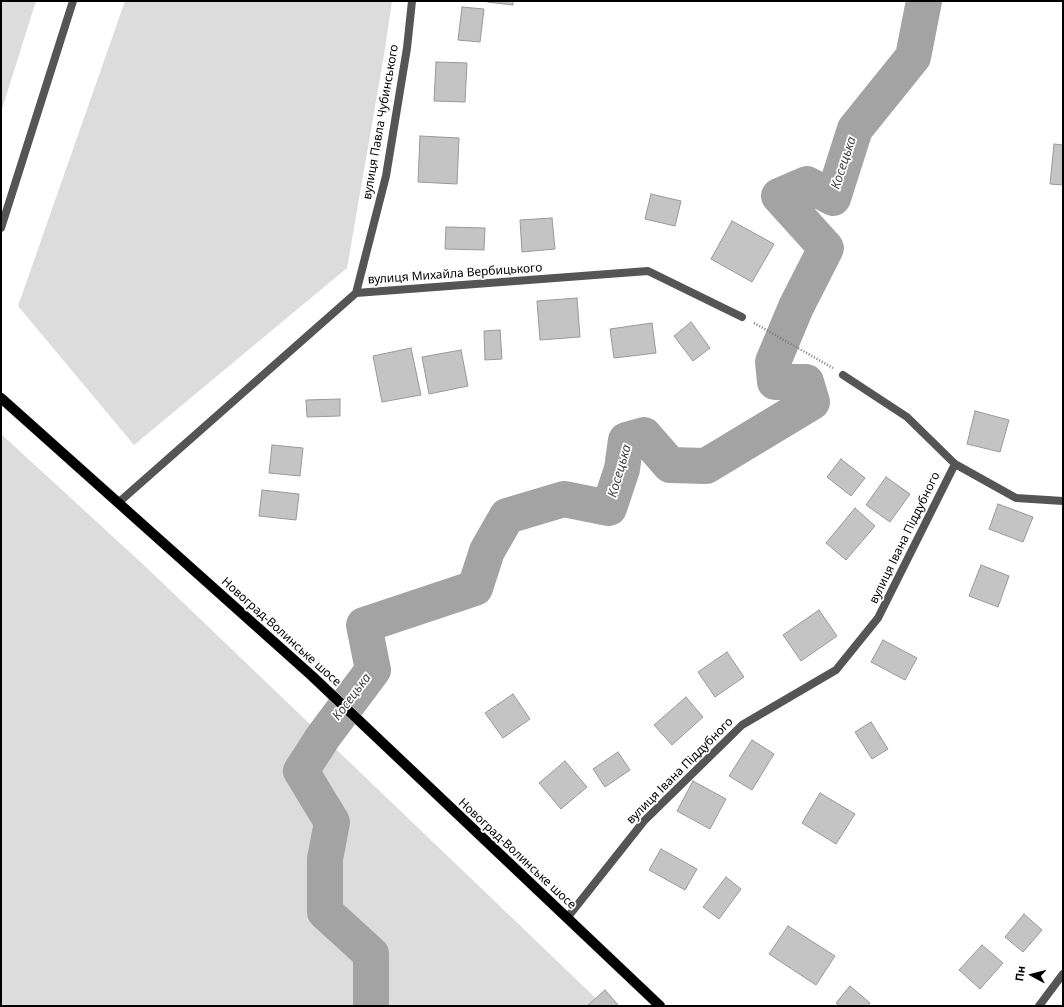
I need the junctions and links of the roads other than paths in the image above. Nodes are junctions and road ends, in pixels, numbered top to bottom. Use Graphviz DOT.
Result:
graph roads {
  1 [pos="74,1"];
  2 [pos="412,1"];
  3 [pos="1,228"];
  4 [pos="356,294"];
  5 [pos="742,317"];
  6 [pos="844,375"];
  7 [pos="1,398"];
  8 [pos="955,464"];
  9 [pos="1063,501"];
  10 [pos="118,502"];
  11 [pos="567,918"];
  12 [pos="1063,974"];
  13 [pos="660,1006"];
  14 [pos="1039,1006"];
  1 -- 3 [label="street"];
  2 -- 4 [label="street, вулиця Павла Чубинського"];
  4 -- 5 [label="street, вулиця Михайла Вербицького"];
  4 -- 10 [label="street, вулиця Михайла Вербицького"];
  6 -- 8 [label="street"];
  7 -- 10 [label="main road, Новоград-Волинське шосе"];
  8 -- 9 [label="street"];
  8 -- 11 [label="street, вулиця Івана Піддубного"];
  10 -- 11 [label="main road, Новоград-Волинське шосе"];
  11 -- 13 [label="main road, Новоград-Волинське шосе"];
  12 -- 14 [label="street"];
}
